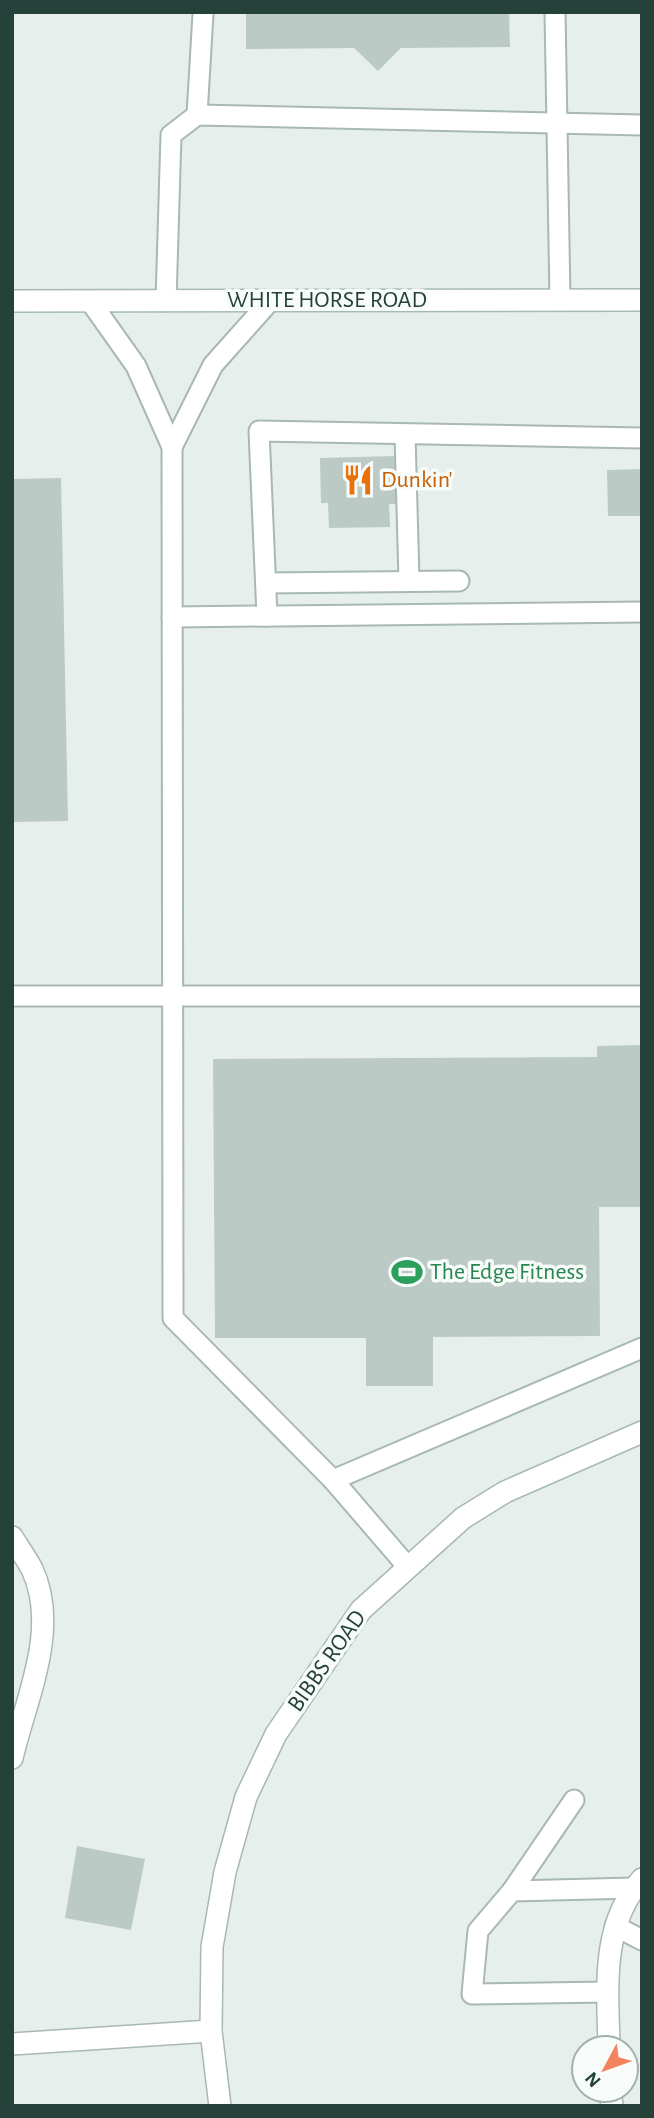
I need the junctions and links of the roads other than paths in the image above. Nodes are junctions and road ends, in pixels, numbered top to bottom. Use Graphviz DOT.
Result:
graph roads {
  1 [pos="555,12"];
  2 [pos="203,14"];
  3 [pos="197,115"];
  4 [pos="557,123"];
  5 [pos="642,125"];
  6 [pos="560,299"];
  7 [pos="642,299"];
  8 [pos="12,301"];
  9 [pos="90,301"];
  10 [pos="166,301"];
  11 [pos="270,301"];
  12 [pos="405,435"];
  13 [pos="642,438"];
  14 [pos="172,447"];
  15 [pos="409,580"];
  16 [pos="459,580"];
  17 [pos="266,583"];
  18 [pos="642,612"];
  19 [pos="267,616"];
  20 [pos="172,617"];
  21 [pos="12,996"];
  22 [pos="171,996"];
  23 [pos="642,996"];
  24 [pos="642,1348"];
  25 [pos="642,1432"];
  26 [pos="333,1480"];
  27 [pos="12,1537"];
  28 [pos="407,1566"];
  29 [pos="17,1716"];
  30 [pos="12,1758"];
  31 [pos="574,1800"];
  32 [pos="638,1884"];
  33 [pos="512,1891"];
  34 [pos="615,1926"];
  35 [pos="642,1940"];
  36 [pos="608,1992"];
  37 [pos="211,2031"];
  38 [pos="609,2034"];
  39 [pos="12,2044"];
  40 [pos="220,2106"];
  1 -- 4 [label="lane"];
  2 -- 3 [label="lane"];
  3 -- 4 [label="lane"];
  3 -- 10 [label="lane"];
  4 -- 5 [label="lane"];
  4 -- 6 [label="lane"];
  6 -- 7 [label="street, WHITE HORSE ROAD"];
  6 -- 11 [label="street, WHITE HORSE ROAD"];
  8 -- 9 [label="street, WHITE HORSE ROAD"];
  9 -- 10 [label="street, WHITE HORSE ROAD"];
  9 -- 14 [label="lane"];
  10 -- 11 [label="street, WHITE HORSE ROAD"];
  11 -- 14 [label="lane"];
  12 -- 13 [label="lane"];
  12 -- 15 [label="lane"];
  12 -- 17 [label="lane"];
  14 -- 20 [label="lane"];
  15 -- 16 [label="lane"];
  15 -- 17 [label="lane"];
  17 -- 19 [label="lane"];
  18 -- 19 [label="lane"];
  19 -- 20 [label="lane"];
  20 -- 22 [label="lane"];
  21 -- 22 [label="lane"];
  22 -- 23 [label="lane"];
  22 -- 26 [label="lane"];
  24 -- 26 [label="lane"];
  25 -- 28 [label="street, BIBBS ROAD"];
  26 -- 28 [label="lane"];
  27 -- 29 [label="street"];
  28 -- 37 [label="street, BIBBS ROAD"];
  29 -- 30 [label="street"];
  31 -- 33 [label="lane"];
  32 -- 33 [label="lane"];
  32 -- 34 [label="street"];
  33 -- 36 [label="lane"];
  34 -- 35 [label="lane"];
  34 -- 36 [label="street"];
  36 -- 38 [label="street"];
  37 -- 39 [label="street"];
  37 -- 40 [label="street, BIBBS ROAD"];
}
